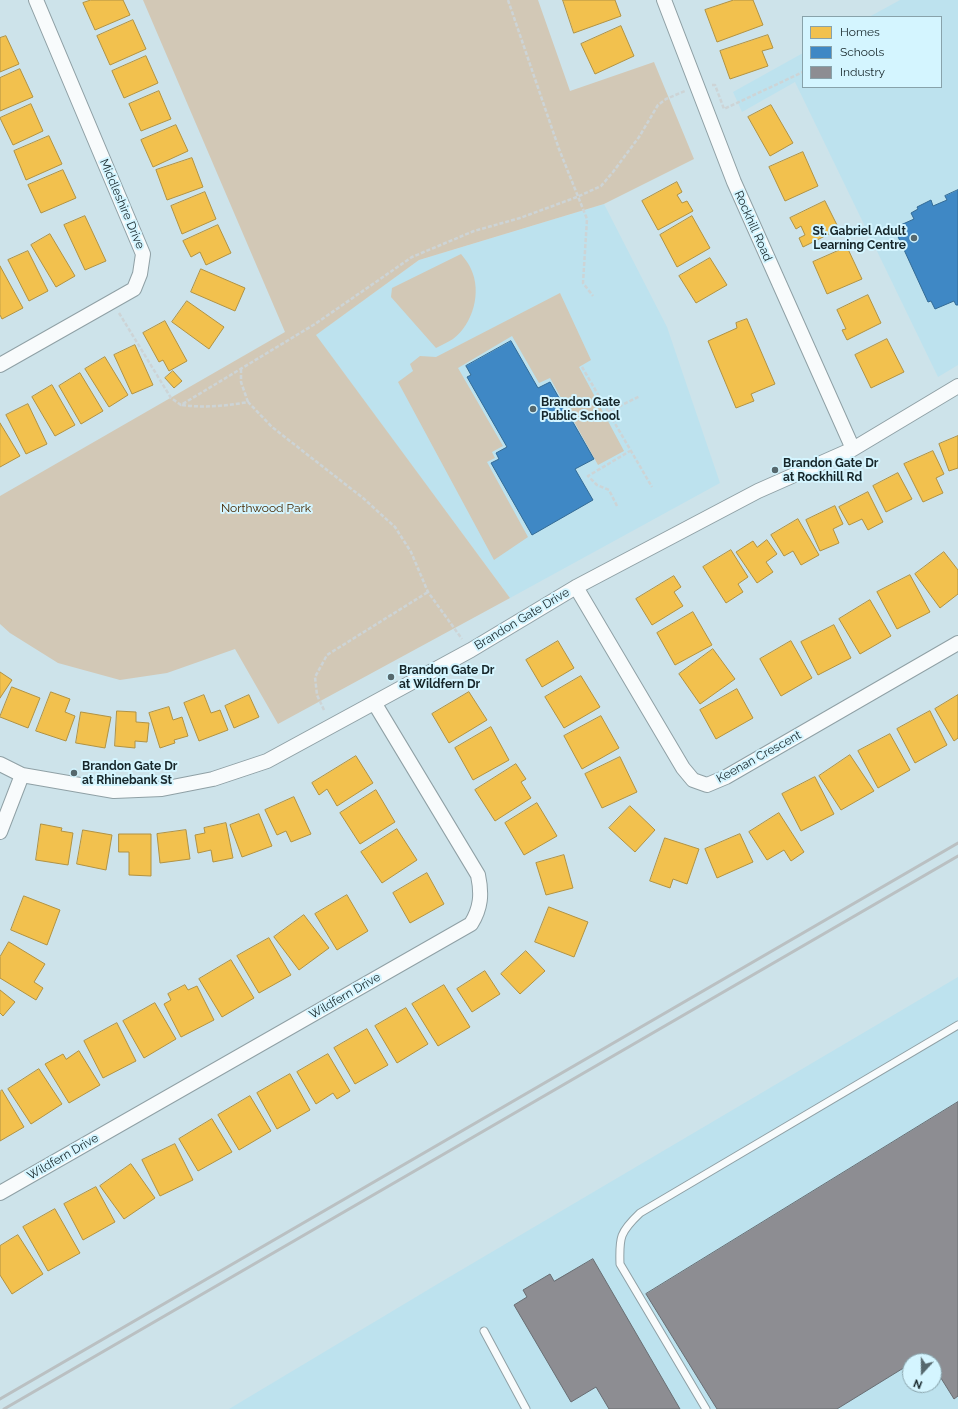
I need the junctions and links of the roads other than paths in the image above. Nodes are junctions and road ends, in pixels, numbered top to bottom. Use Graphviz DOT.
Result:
graph roads {
  1 [pos="36,0"];
  2 [pos="664,0"];
  3 [pos="0,364"];
  4 [pos="958,386"];
  5 [pos="853,449"];
  6 [pos="576,587"];
  7 [pos="958,643"];
  8 [pos="375,704"];
  9 [pos="0,764"];
  10 [pos="22,775"];
  11 [pos="0,832"];
  12 [pos="958,1025"];
  13 [pos="0,1193"];
  14 [pos="484,1331"];
  15 [pos="526,1409"];
  16 [pos="706,1409"];
  1 -- 3 [label="street, Middleshire Drive"];
  2 -- 5 [label="street, Rockhill Road"];
  4 -- 5 [label="street, Brandon Gate Drive"];
  5 -- 6 [label="street, Brandon Gate Drive"];
  6 -- 7 [label="street, Keenan Crescent"];
  6 -- 8 [label="street, Brandon Gate Drive"];
  8 -- 10 [label="street, Brandon Gate Drive"];
  8 -- 13 [label="street, Wildfern Drive"];
  9 -- 10 [label="street, Brandon Gate Drive"];
  10 -- 11 [label="street"];
  12 -- 16 [label="lane"];
  14 -- 15 [label="lane"];
}
